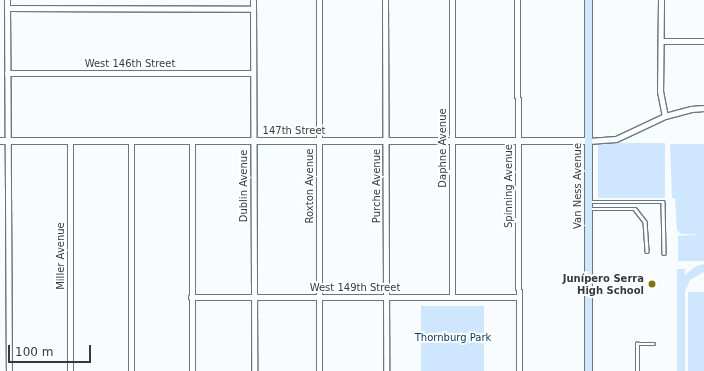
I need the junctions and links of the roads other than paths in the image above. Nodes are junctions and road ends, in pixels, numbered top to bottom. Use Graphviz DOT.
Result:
graph roads {
  1 [pos="7,0"];
  2 [pos="253,0"];
  3 [pos="319,0"];
  4 [pos="385,0"];
  5 [pos="452,0"];
  6 [pos="517,0"];
  7 [pos="588,0"];
  8 [pos="661,0"];
  9 [pos="7,8"];
  10 [pos="253,9"];
  11 [pos="661,41"];
  12 [pos="704,41"];
  13 [pos="7,73"];
  14 [pos="253,74"];
  15 [pos="704,108"];
  16 [pos="665,116"];
  17 [pos="8,140"];
  18 [pos="0,141"];
  19 [pos="70,141"];
  20 [pos="131,141"];
  21 [pos="192,141"];
  22 [pos="253,141"];
  23 [pos="319,141"];
  24 [pos="452,141"];
  25 [pos="518,141"];
  26 [pos="588,141"];
  27 [pos="385,142"];
  28 [pos="588,205"];
  29 [pos="647,251"];
  30 [pos="664,253"];
  31 [pos="191,297"];
  32 [pos="254,297"];
  33 [pos="319,297"];
  34 [pos="386,297"];
  35 [pos="452,297"];
  36 [pos="518,297"];
  37 [pos="654,344"];
  38 [pos="9,371"];
  39 [pos="70,371"];
  40 [pos="132,371"];
  41 [pos="192,371"];
  42 [pos="254,371"];
  43 [pos="319,371"];
  44 [pos="386,371"];
  45 [pos="519,371"];
  46 [pos="588,371"];
  47 [pos="637,371"];
  1 -- 9 [label="street"];
  2 -- 10 [label="street, Dublin Avenue"];
  3 -- 23 [label="street, Roxton Avenue"];
  4 -- 27 [label="street, Purche Avenue"];
  5 -- 24 [label="street, Daphne Avenue"];
  6 -- 25 [label="street, Spinning Avenue"];
  7 -- 26 [label="main road, Van Ness Avenue"];
  8 -- 11 [label="street"];
  9 -- 10 [label="street"];
  9 -- 13 [label="street"];
  10 -- 14 [label="street, Dublin Avenue"];
  11 -- 12 [label="street"];
  11 -- 16 [label="street"];
  13 -- 14 [label="street, West 146th Street"];
  13 -- 17 [label="street"];
  14 -- 22 [label="street, Dublin Avenue"];
  15 -- 16 [label="street"];
  16 -- 26 [label="street"];
  17 -- 18 [label="street, 147th Street"];
  17 -- 19 [label="street, 147th Street"];
  17 -- 38 [label="street"];
  19 -- 20 [label="street, 147th Street"];
  19 -- 39 [label="street, Miller Avenue"];
  20 -- 21 [label="street, 147th Street"];
  20 -- 40 [label="street"];
  21 -- 22 [label="street, 147th Street"];
  21 -- 31 [label="street"];
  22 -- 23 [label="street, 147th Street"];
  22 -- 32 [label="street, Dublin Avenue"];
  23 -- 27 [label="street, 147th Street"];
  23 -- 33 [label="street, Roxton Avenue"];
  24 -- 25 [label="street, 147th Street"];
  24 -- 27 [label="street, 147th Street"];
  24 -- 35 [label="street, Daphne Avenue"];
  25 -- 26 [label="street, 147th Street"];
  25 -- 36 [label="street, Spinning Avenue"];
  26 -- 28 [label="main road, Van Ness Avenue"];
  27 -- 34 [label="street, Purche Avenue"];
  28 -- 29 [label="lane"];
  28 -- 30 [label="lane"];
  28 -- 46 [label="main road, Van Ness Avenue"];
  31 -- 32 [label="street, West 149th Street"];
  31 -- 41 [label="street"];
  32 -- 33 [label="street, West 149th Street"];
  32 -- 42 [label="street, Dublin Avenue"];
  33 -- 34 [label="street, West 149th Street"];
  33 -- 43 [label="street, Roxton Avenue"];
  34 -- 35 [label="street, West 149th Street"];
  34 -- 44 [label="street, Purche Avenue"];
  35 -- 36 [label="street, West 149th Street"];
  36 -- 45 [label="street, Spinning Avenue"];
  37 -- 47 [label="lane"];
}
